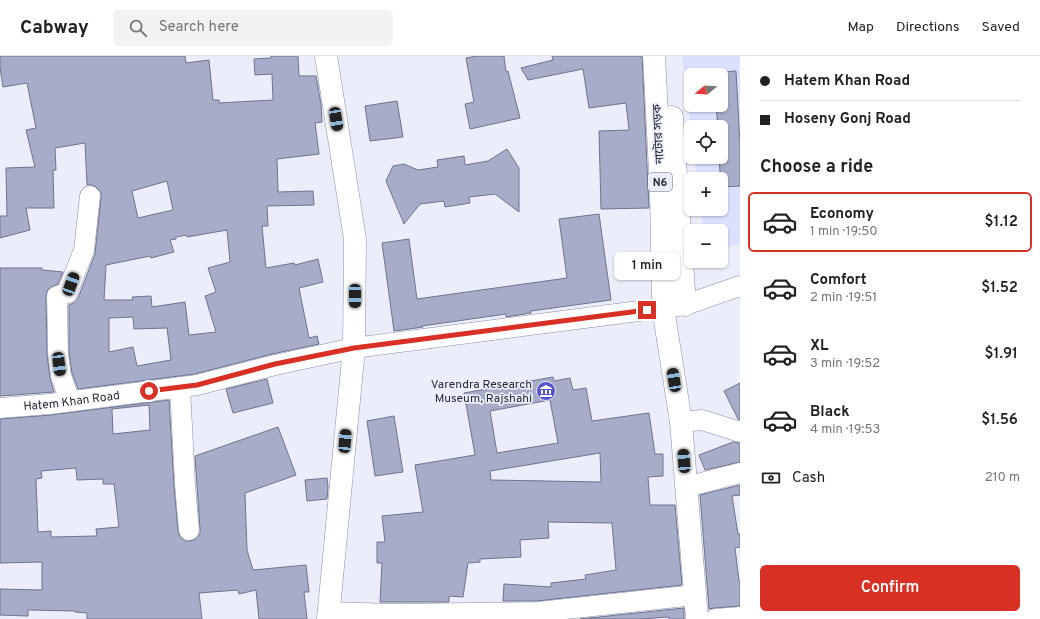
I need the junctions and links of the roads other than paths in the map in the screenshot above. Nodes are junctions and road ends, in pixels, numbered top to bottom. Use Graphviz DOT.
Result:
graph roads {
  1 [pos="326,56"];
  2 [pos="654,56"];
  3 [pos="668,56"];
  4 [pos="90,196"];
  5 [pos="740,286"];
  6 [pos="685,304"];
  7 [pos="662,308"];
  8 [pos="354,348"];
  9 [pos="180,387"];
  10 [pos="70,402"];
  11 [pos="0,408"];
  12 [pos="680,422"];
  13 [pos="740,432"];
  14 [pos="740,473"];
  15 [pos="686,487"];
  16 [pos="189,530"];
  17 [pos="695,595"];
  18 [pos="329,616"];
  19 [pos="474,616"];
  20 [pos="538,616"];
  21 [pos="740,617"];
  22 [pos="697,619"];
  23 [pos="715,619"];
  1 -- 8 [label="main road"];
  2 -- 7 [label="main road, নাটোর সড়ক / N6"];
  3 -- 6 [label="main road"];
  4 -- 10 [label="street"];
  5 -- 6 [label="street, Hatem Khan Road"];
  6 -- 7 [label="street, Hatem Khan Road"];
  7 -- 8 [label="street, Hatem Khan Road"];
  7 -- 12 [label="main road, N6"];
  8 -- 9 [label="street, Hatem Khan Road"];
  8 -- 18 [label="main road"];
  9 -- 10 [label="street, Hatem Khan Road"];
  9 -- 16 [label="street"];
  10 -- 11 [label="street, Hatem Khan Road"];
  12 -- 13 [label="street"];
  12 -- 15 [label="main road, N6"];
  14 -- 15 [label="street"];
  15 -- 17 [label="main road, N6"];
  17 -- 20 [label="street"];
  17 -- 22 [label="main road, N6"];
  18 -- 19 [label="street"];
  19 -- 20 [label="street"];
  21 -- 23 [label="street"];
}
